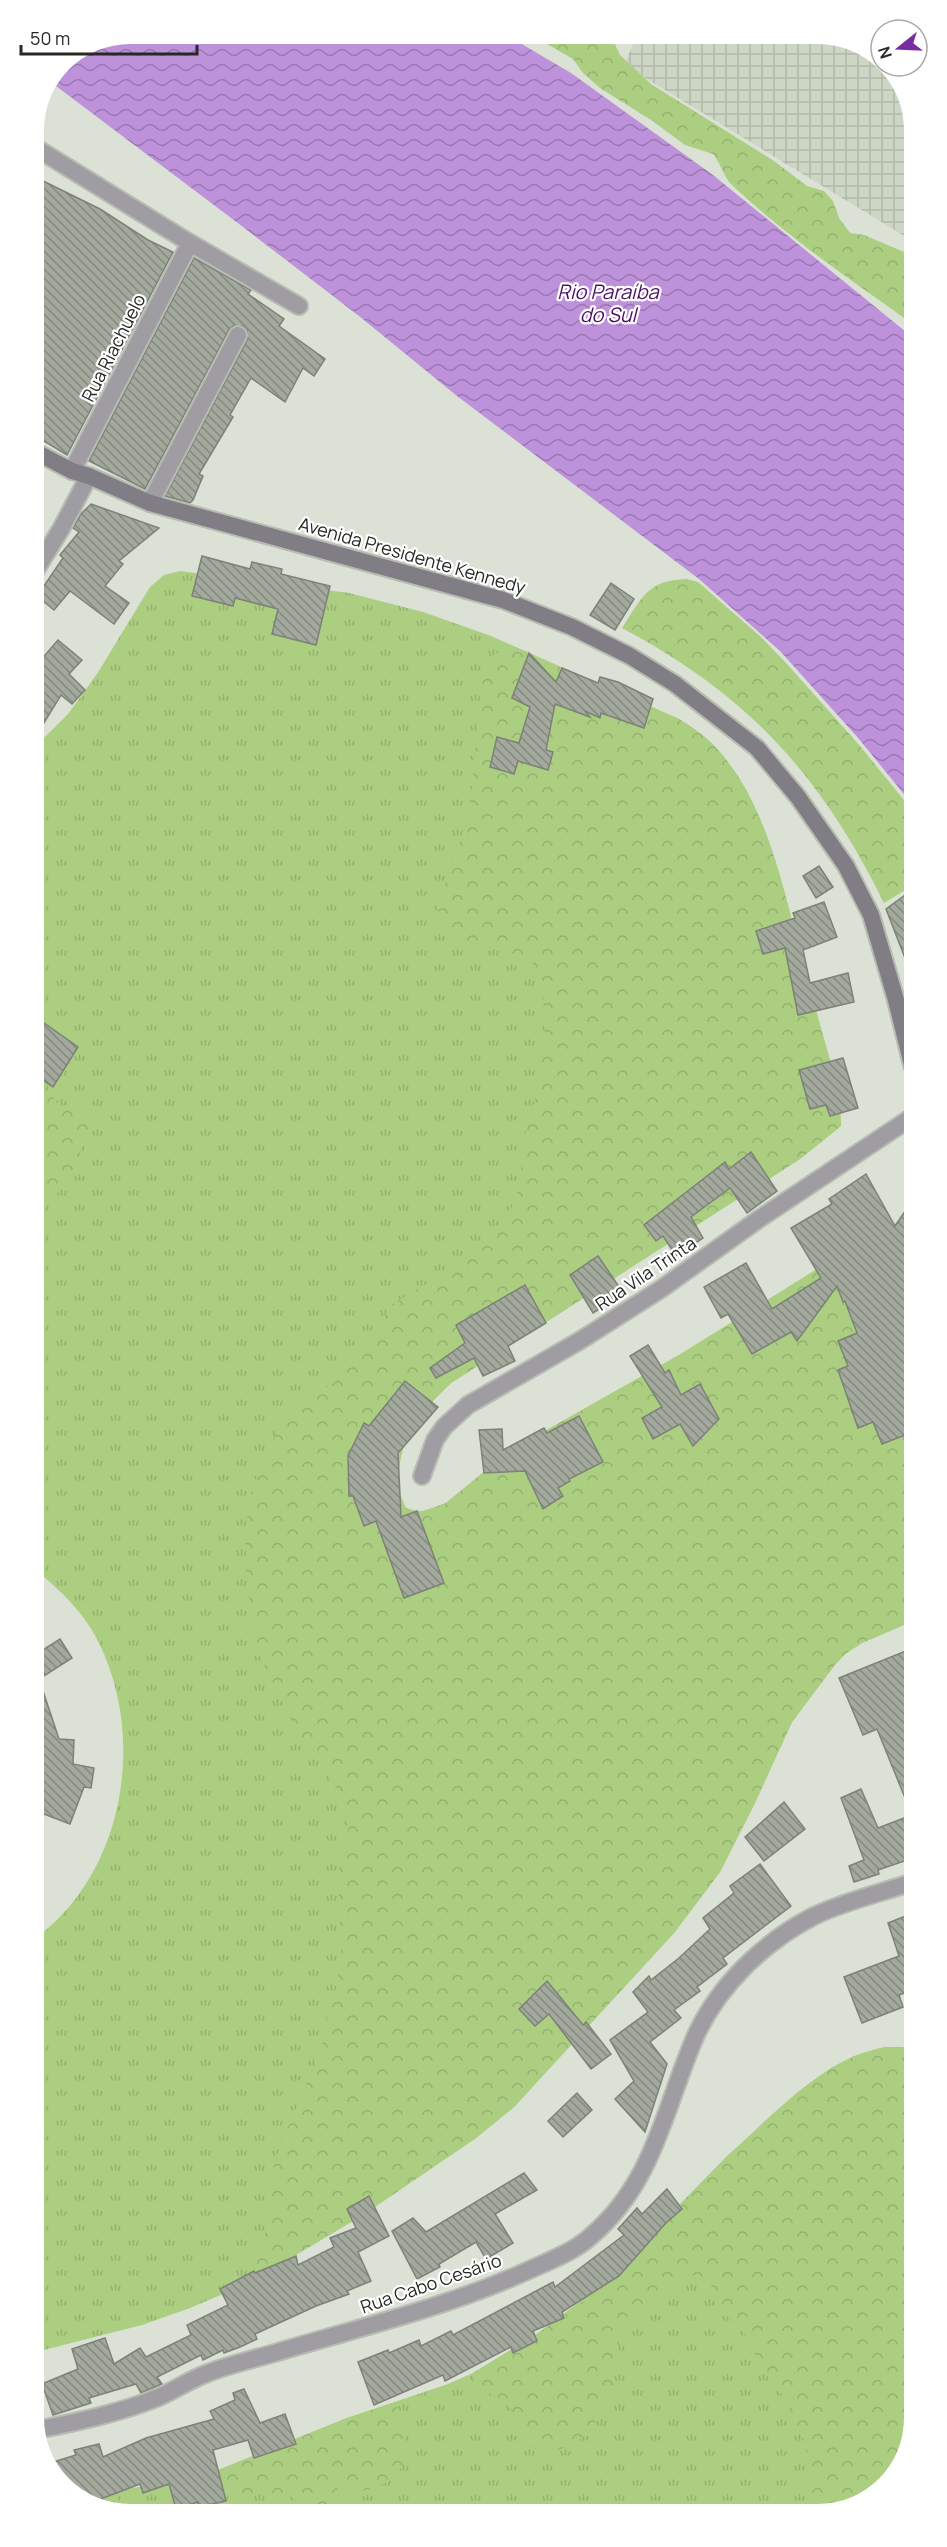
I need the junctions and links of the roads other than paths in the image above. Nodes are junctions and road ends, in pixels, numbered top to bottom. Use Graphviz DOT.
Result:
graph roads {
  1 [pos="44,153"];
  2 [pos="190,243"];
  3 [pos="299,306"];
  4 [pos="238,335"];
  5 [pos="44,456"];
  6 [pos="72,471"];
  7 [pos="89,476"];
  8 [pos="150,503"];
  9 [pos="44,557"];
  10 [pos="904,1034"];
  11 [pos="904,1122"];
  12 [pos="422,1476"];
  13 [pos="904,1885"];
  14 [pos="44,2428"];
  1 -- 2 [label="street"];
  2 -- 3 [label="street"];
  2 -- 6 [label="street, Rua Riachuelo"];
  4 -- 8 [label="street"];
  5 -- 6 [label="main road, Avenida Presidente Kennedy"];
  6 -- 7 [label="main road, Avenida Presidente Kennedy"];
  7 -- 8 [label="main road, Avenida Presidente Kennedy"];
  7 -- 9 [label="street"];
  8 -- 10 [label="main road, Avenida Presidente Kennedy"];
  11 -- 12 [label="street, Rua Vila Trinta"];
  13 -- 14 [label="street, Rua Cabo Cesário"];
}
